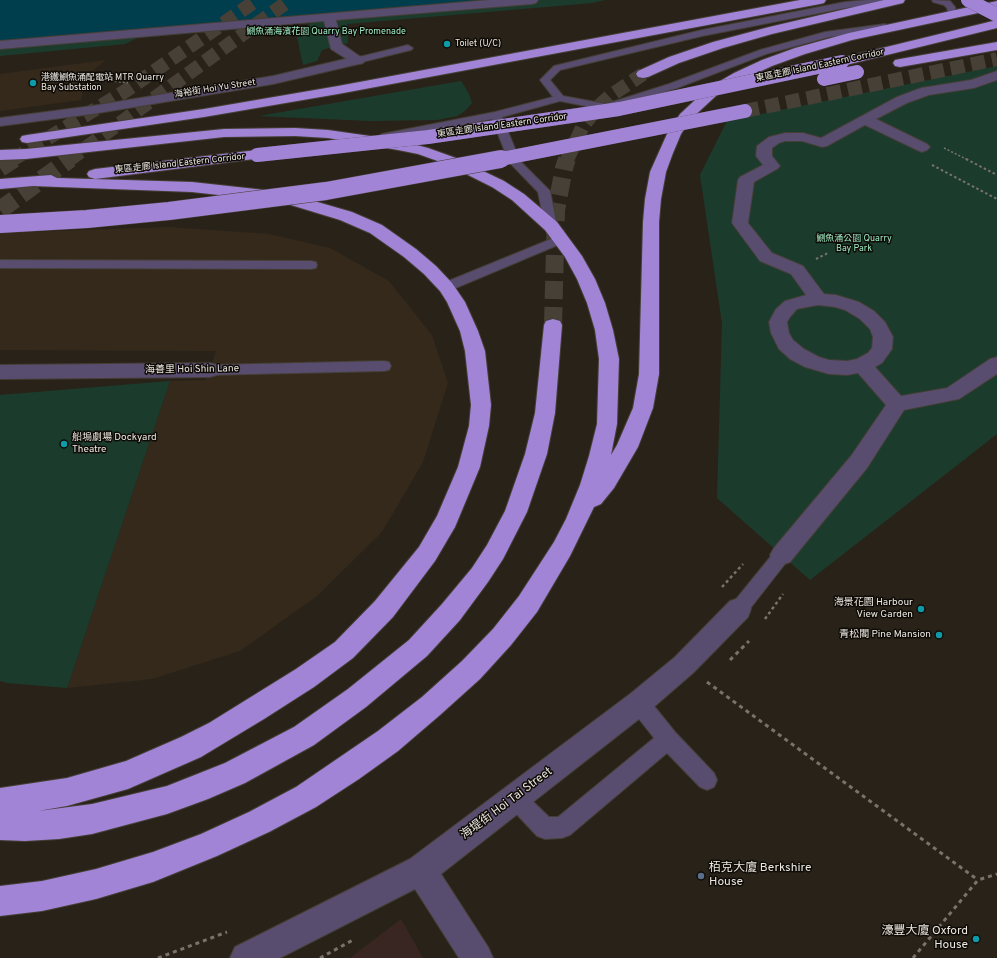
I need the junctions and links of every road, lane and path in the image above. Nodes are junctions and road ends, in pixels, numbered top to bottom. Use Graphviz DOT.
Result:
graph roads {
  1 [pos="532,0"];
  2 [pos="756,0"];
  3 [pos="820,0"];
  4 [pos="892,0"];
  5 [pos="900,0"];
  6 [pos="936,0"];
  7 [pos="968,0"];
  8 [pos="997,5"];
  9 [pos="952,14"];
  10 [pos="997,15"];
  11 [pos="329,18"];
  12 [pos="997,24"];
  13 [pos="906,25"];
  14 [pos="605,39"];
  15 [pos="0,46"];
  16 [pos="997,46"];
  17 [pos="408,48"];
  18 [pos="358,60"];
  19 [pos="885,66"];
  20 [pos="868,70"];
  21 [pos="643,74"];
  22 [pos="74,75"];
  23 [pos="997,75"];
  24 [pos="77,80"];
  25 [pos="560,98"];
  26 [pos="619,110"];
  27 [pos="745,111"];
  28 [pos="496,115"];
  29 [pos="866,119"];
  30 [pos="0,122"];
  31 [pos="367,140"];
  32 [pos="0,143"];
  33 [pos="922,147"];
  34 [pos="0,155"];
  35 [pos="997,175"];
  36 [pos="36,182"];
  37 [pos="0,184"];
  38 [pos="997,198"];
  39 [pos="0,224"];
  40 [pos="556,233"];
  41 [pos="0,264"];
  42 [pos="311,265"];
  43 [pos="446,287"];
  44 [pos="818,299"];
  45 [pos="553,326"];
  46 [pos="997,364"];
  47 [pos="862,365"];
  48 [pos="384,366"];
  49 [pos="210,370"];
  50 [pos="0,372"];
  51 [pos="897,404"];
  52 [pos="577,520"];
  53 [pos="782,555"];
  54 [pos="748,558"];
  55 [pos="717,592"];
  56 [pos="739,609"];
  57 [pos="707,682"];
  58 [pos="639,703"];
  59 [pos="668,739"];
  60 [pos="708,780"];
  61 [pos="515,798"];
  62 [pos="0,802"];
  63 [pos="0,825"];
  64 [pos="421,870"];
  65 [pos="997,874"];
  66 [pos="978,880"];
  67 [pos="0,901"];
  68 [pos="231,931"];
  69 [pos="158,958"];
  70 [pos="246,958"];
  71 [pos="477,958"];
  72 [pos="913,958"];
  1 -- 11 [label="street"];
  2 -- 14 [label="highway"];
  3 -- 14 [label="highway"];
  4 -- 25 [label="lane"];
  5 -- 21 [label="highway"];
  6 -- 9 [label="lane"];
  7 -- 10 [label="highway, bridge"];
  8 -- 9 [label="highway"];
  9 -- 13 [label="highway"];
  11 -- 15 [label="street"];
  11 -- 18 [label="street"];
  12 -- 26 [label="highway, 東區走廊 Island Eastern Corridor, bridge"];
  13 -- 25 [label="lane"];
  13 -- 52 [label="highway"];
  14 -- 32 [label="highway"];
  16 -- 19 [label="highway"];
  17 -- 18 [label="lane"];
  18 -- 30 [label="street, 海裕街 Hoi Yu Street"];
  20 -- 26 [label="highway, bridge"];
  22 -- 24 [label="path"];
  23 -- 29 [label="street"];
  25 -- 28 [label="lane"];
  26 -- 36 [label="highway, 東區走廊 Island Eastern Corridor, bridge"];
  27 -- 39 [label="highway, bridge"];
  28 -- 31 [label="lane"];
  28 -- 40 [label="lane"];
  29 -- 33 [label="street"];
  29 -- 44 [label="street"];
  31 -- 34 [label="highway"];
  31 -- 40 [label="highway"];
  33 -- 35 [label="path"];
  33 -- 38 [label="path"];
  36 -- 37 [label="highway, 東區走廊 Island Eastern Corridor"];
  36 -- 43 [label="highway"];
  40 -- 43 [label="lane"];
  40 -- 52 [label="highway"];
  41 -- 42 [label="lane"];
  43 -- 62 [label="highway"];
  44 -- 47 [label="street"];
  44 -- 47 [label="street"];
  45 -- 63 [label="highway"];
  46 -- 51 [label="street"];
  47 -- 51 [label="street"];
  48 -- 49 [label="lane, 海善里 Hoi Shin Lane"];
  49 -- 50 [label="street, 海善里 Hoi Shin Lane"];
  51 -- 53 [label="street"];
  52 -- 67 [label="highway"];
  53 -- 56 [label="lane"];
  54 -- 55 [label="path"];
  56 -- 58 [label="street, 海堤街 Hoi Tai Street"];
  57 -- 66 [label="path"];
  58 -- 59 [label="lane"];
  58 -- 61 [label="street, 海堤街 Hoi Tai Street"];
  59 -- 60 [label="lane"];
  59 -- 61 [label="lane"];
  61 -- 64 [label="street, 海堤街 Hoi Tai Street"];
  64 -- 70 [label="street, 海堤街 Hoi Tai Street"];
  64 -- 71 [label="street"];
  65 -- 66 [label="path"];
  66 -- 72 [label="path"];
  68 -- 69 [label="path"];
}
